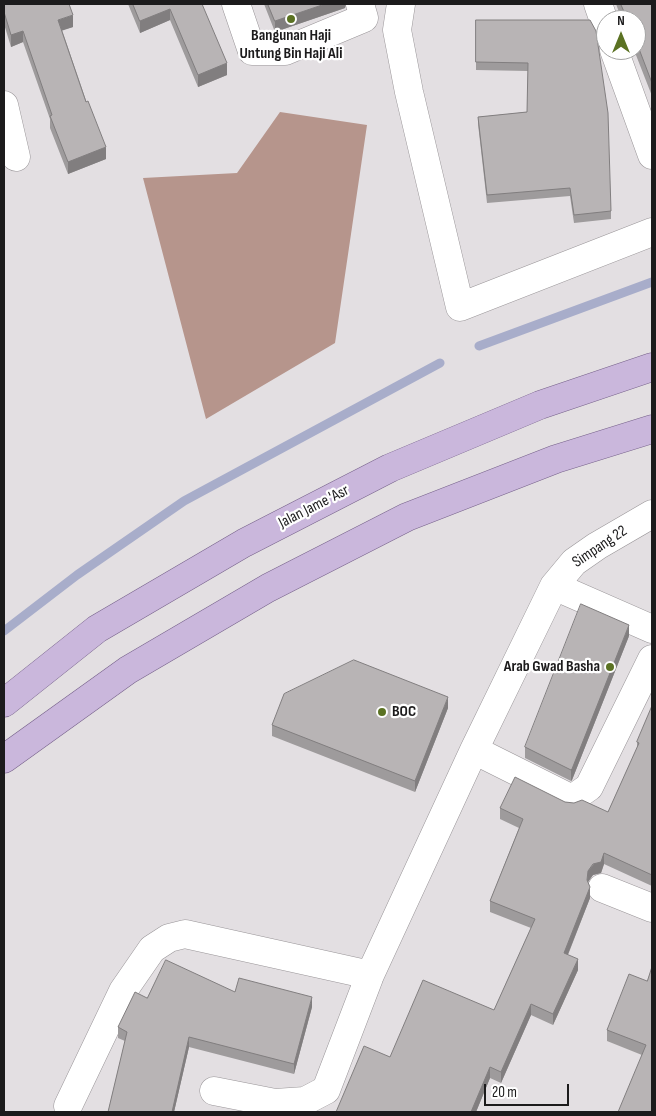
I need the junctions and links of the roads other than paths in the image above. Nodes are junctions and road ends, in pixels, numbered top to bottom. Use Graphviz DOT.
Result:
graph roads {
  1 [pos="236,4"];
  2 [pos="401,4"];
  3 [pos="362,11"];
  4 [pos="618,60"];
  5 [pos="4,106"];
  6 [pos="652,155"];
  7 [pos="16,157"];
  8 [pos="652,232"];
  9 [pos="652,367"];
  10 [pos="652,429"];
  11 [pos="652,514"];
  12 [pos="554,586"];
  13 [pos="652,629"];
  14 [pos="652,659"];
  15 [pos="4,702"];
  16 [pos="474,750"];
  17 [pos="4,759"];
  18 [pos="602,888"];
  19 [pos="652,908"];
  20 [pos="370,976"];
  21 [pos="214,1091"];
  22 [pos="68,1106"];
  1 -- 3 [label="street"];
  2 -- 8 [label="street"];
  4 -- 6 [label="street"];
  5 -- 7 [label="street"];
  9 -- 15 [label="main road, Jalan Jame 'Asr"];
  10 -- 17 [label="main road"];
  11 -- 12 [label="street, Simpang 22"];
  12 -- 13 [label="street"];
  12 -- 16 [label="street, Simpang 22"];
  14 -- 16 [label="street"];
  16 -- 20 [label="street, Simpang 22"];
  18 -- 19 [label="street"];
  20 -- 21 [label="street, Simpang 22"];
  20 -- 22 [label="street"];
}
